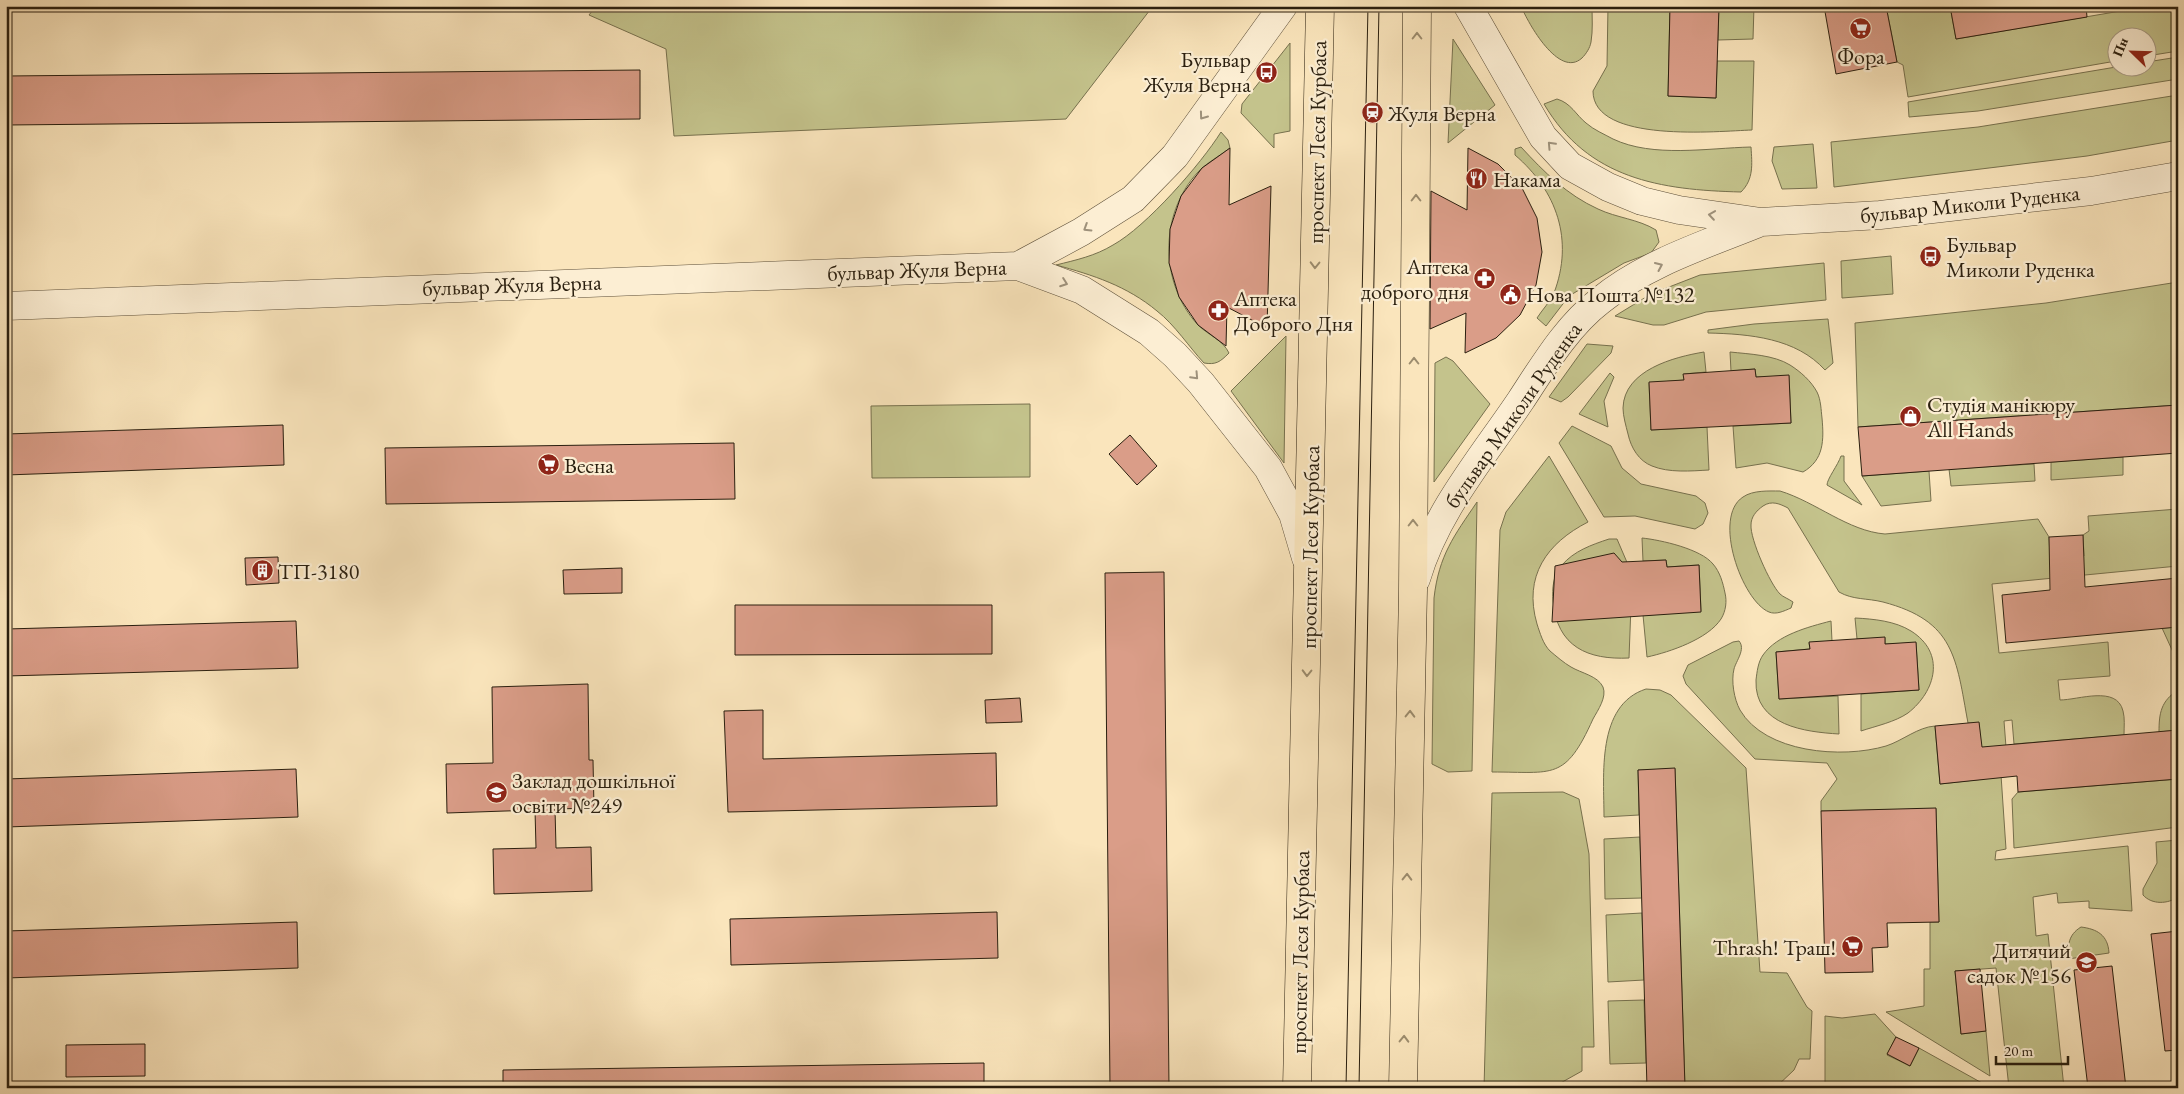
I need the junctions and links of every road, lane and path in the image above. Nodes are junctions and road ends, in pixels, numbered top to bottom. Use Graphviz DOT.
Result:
graph roads {
  1 [pos="1283,6"];
  2 [pos="1320,6"];
  3 [pos="1418,6"];
  4 [pos="1468,6"];
  5 [pos="2178,176"];
  6 [pos="1760,222"];
  7 [pos="1018,266"];
  8 [pos="6,306"];
  9 [pos="1309,571"];
  10 [pos="1412,590"];
  11 [pos="1297,1088"];
  12 [pos="1403,1088"];
  1 -- 7 [label="street, бульвар Жуля Верна, one-way"];
  2 -- 9 [label="main road, проспект Леся Курбаса, one-way"];
  10 -- 3 [label="main road, one-way"];
  6 -- 4 [label="street, бульвар Миколи Руденка, one-way"];
  5 -- 6 [label="street, бульвар Миколи Руденка"];
  10 -- 6 [label="street, бульвар Миколи Руденка, one-way"];
  7 -- 8 [label="street, бульвар Жуля Верна"];
  7 -- 9 [label="street, бульвар Жуля Верна, one-way"];
  9 -- 11 [label="main road, проспект Леся Курбаса, one-way"];
  12 -- 10 [label="main road, one-way"];
}
